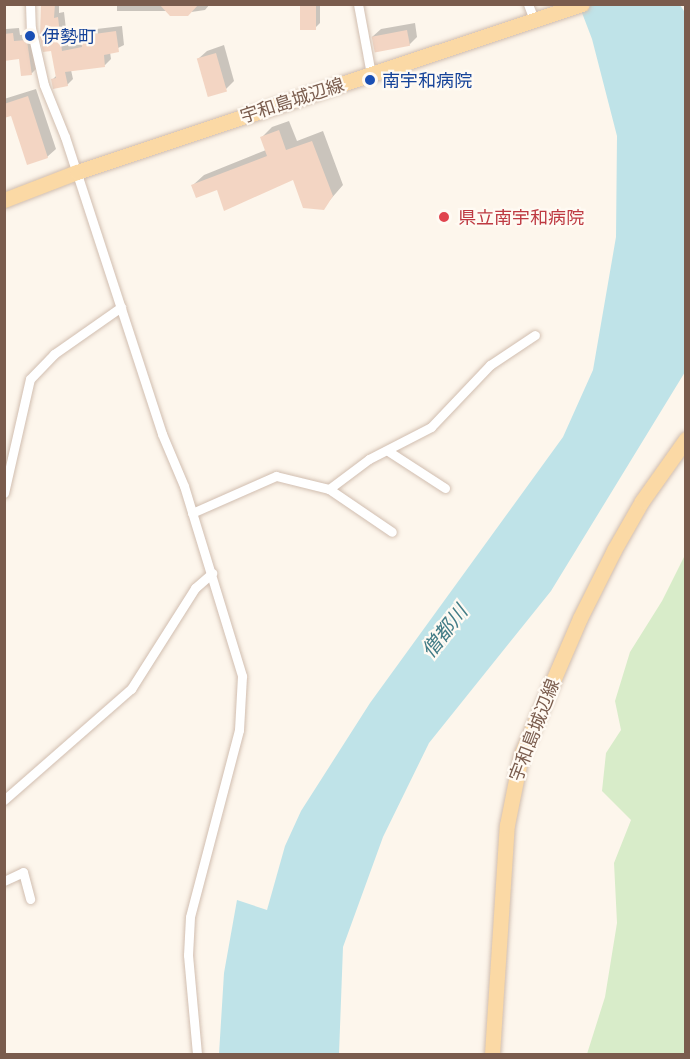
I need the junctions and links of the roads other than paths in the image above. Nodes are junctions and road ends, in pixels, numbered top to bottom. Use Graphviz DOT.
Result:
graph roads {
  1 [pos="30,4"];
  2 [pos="358,4"];
  3 [pos="528,4"];
  4 [pos="582,4"];
  5 [pos="538,19"];
  6 [pos="371,74"];
  7 [pos="77,172"];
  8 [pos="4,200"];
  9 [pos="121,307"];
  10 [pos="535,335"];
  11 [pos="686,439"];
  12 [pos="388,451"];
  13 [pos="445,488"];
  14 [pos="329,489"];
  15 [pos="4,493"];
  16 [pos="192,513"];
  17 [pos="392,532"];
  18 [pos="212,573"];
  19 [pos="4,800"];
  20 [pos="4,881"];
  21 [pos="30,899"];
  22 [pos="197,1054"];
  23 [pos="492,1054"];
  1 -- 7 [label="street"];
  2 -- 6 [label="street"];
  3 -- 5 [label="street"];
  4 -- 5 [label="main road, 宇和島城辺線"];
  5 -- 6 [label="main road, 宇和島城辺線"];
  6 -- 7 [label="main road, 宇和島城辺線"];
  7 -- 8 [label="main road, 宇和島城辺線"];
  7 -- 9 [label="street"];
  9 -- 15 [label="street"];
  9 -- 16 [label="street"];
  10 -- 12 [label="street"];
  11 -- 23 [label="main road, 宇和島城辺線"];
  12 -- 13 [label="street"];
  12 -- 14 [label="street"];
  14 -- 16 [label="street"];
  14 -- 17 [label="street"];
  16 -- 18 [label="street"];
  18 -- 19 [label="street"];
  18 -- 22 [label="street"];
  20 -- 21 [label="street"];
}
